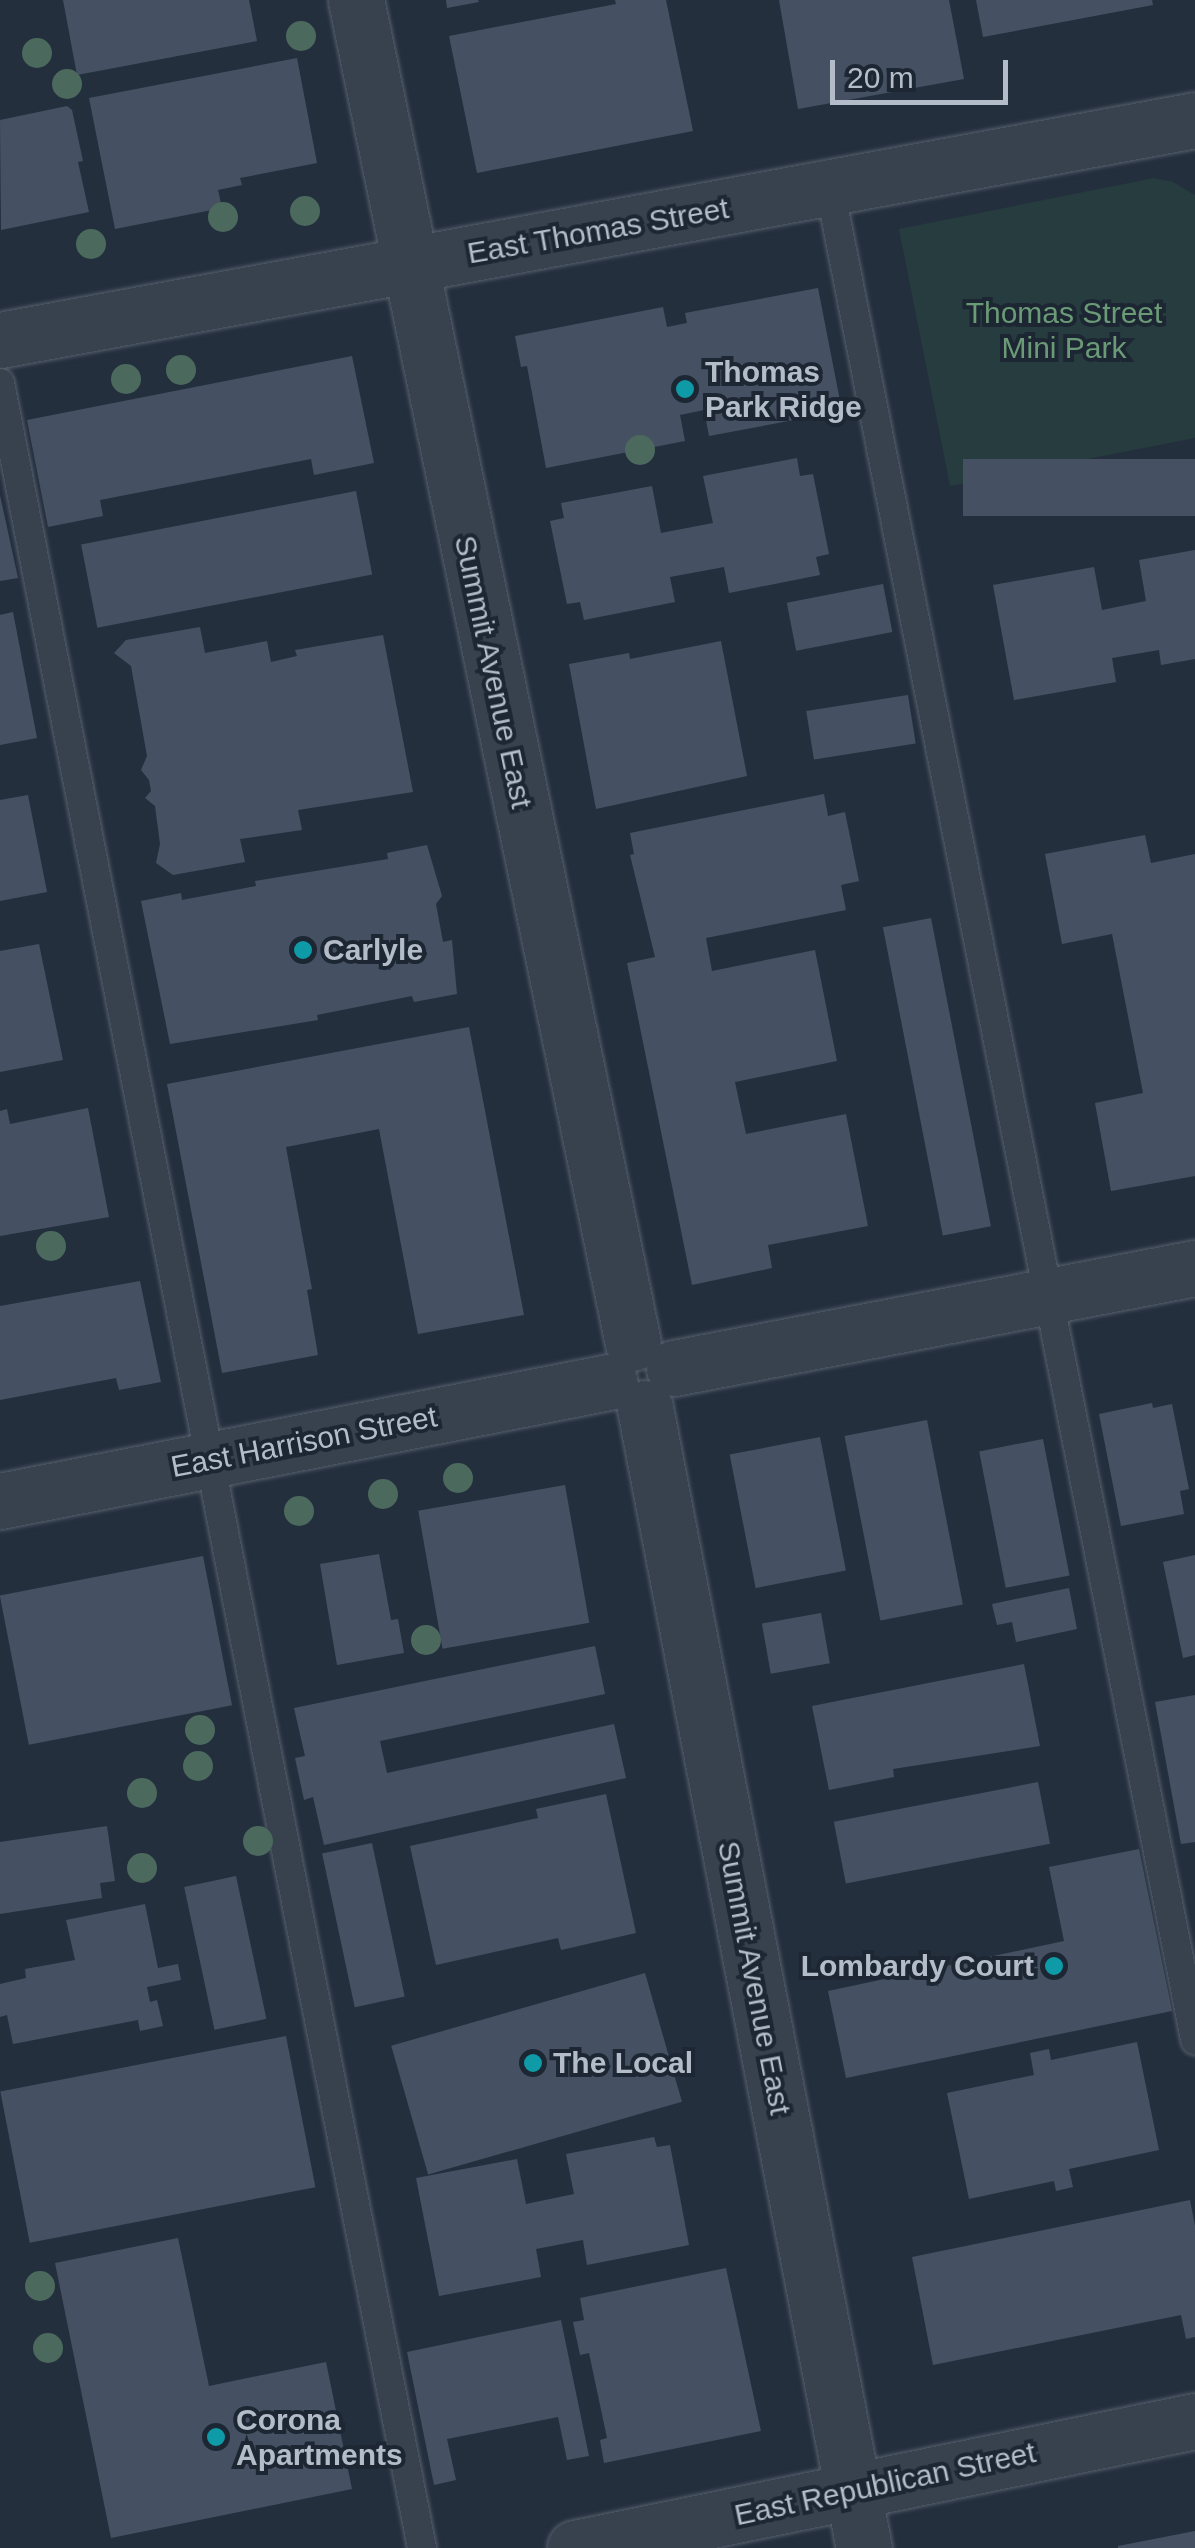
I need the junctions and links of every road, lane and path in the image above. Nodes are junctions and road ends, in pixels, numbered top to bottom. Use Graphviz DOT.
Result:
graph roads {
  1 [pos="356,0"];
  2 [pos="1195,120"];
  3 [pos="830,189"];
  4 [pos="410,266"];
  5 [pos="0,340"];
  6 [pos="0,384"];
  7 [pos="1195,1268"];
  8 [pos="1051,1298"];
  9 [pos="640,1375"];
  10 [pos="211,1460"];
  11 [pos="0,1500"];
  12 [pos="1195,2040"];
  13 [pos="1195,2421"];
  14 [pos="853,2490"];
  15 [pos="422,2548"];
  16 [pos="575,2548"];
  17 [pos="864,2548"];
  1 -- 4 [label="street, Summit Avenue East"];
  2 -- 3 [label="street, East Thomas Street"];
  3 -- 4 [label="street, East Thomas Street"];
  3 -- 8 [label="lane"];
  4 -- 5 [label="street, East Thomas Street"];
  4 -- 9 [label="street, Summit Avenue East"];
  6 -- 10 [label="lane"];
  7 -- 8 [label="street, East Harrison Street"];
  8 -- 9 [label="street, East Harrison Street"];
  8 -- 12 [label="lane"];
  9 -- 10 [label="street, East Harrison Street"];
  9 -- 14 [label="street, Summit Avenue East"];
  10 -- 11 [label="street, East Harrison Street"];
  10 -- 15 [label="lane"];
  13 -- 14 [label="street, East Republican Street"];
  14 -- 16 [label="street, East Republican Street"];
  14 -- 17 [label="street, Summit Avenue East"];
}
